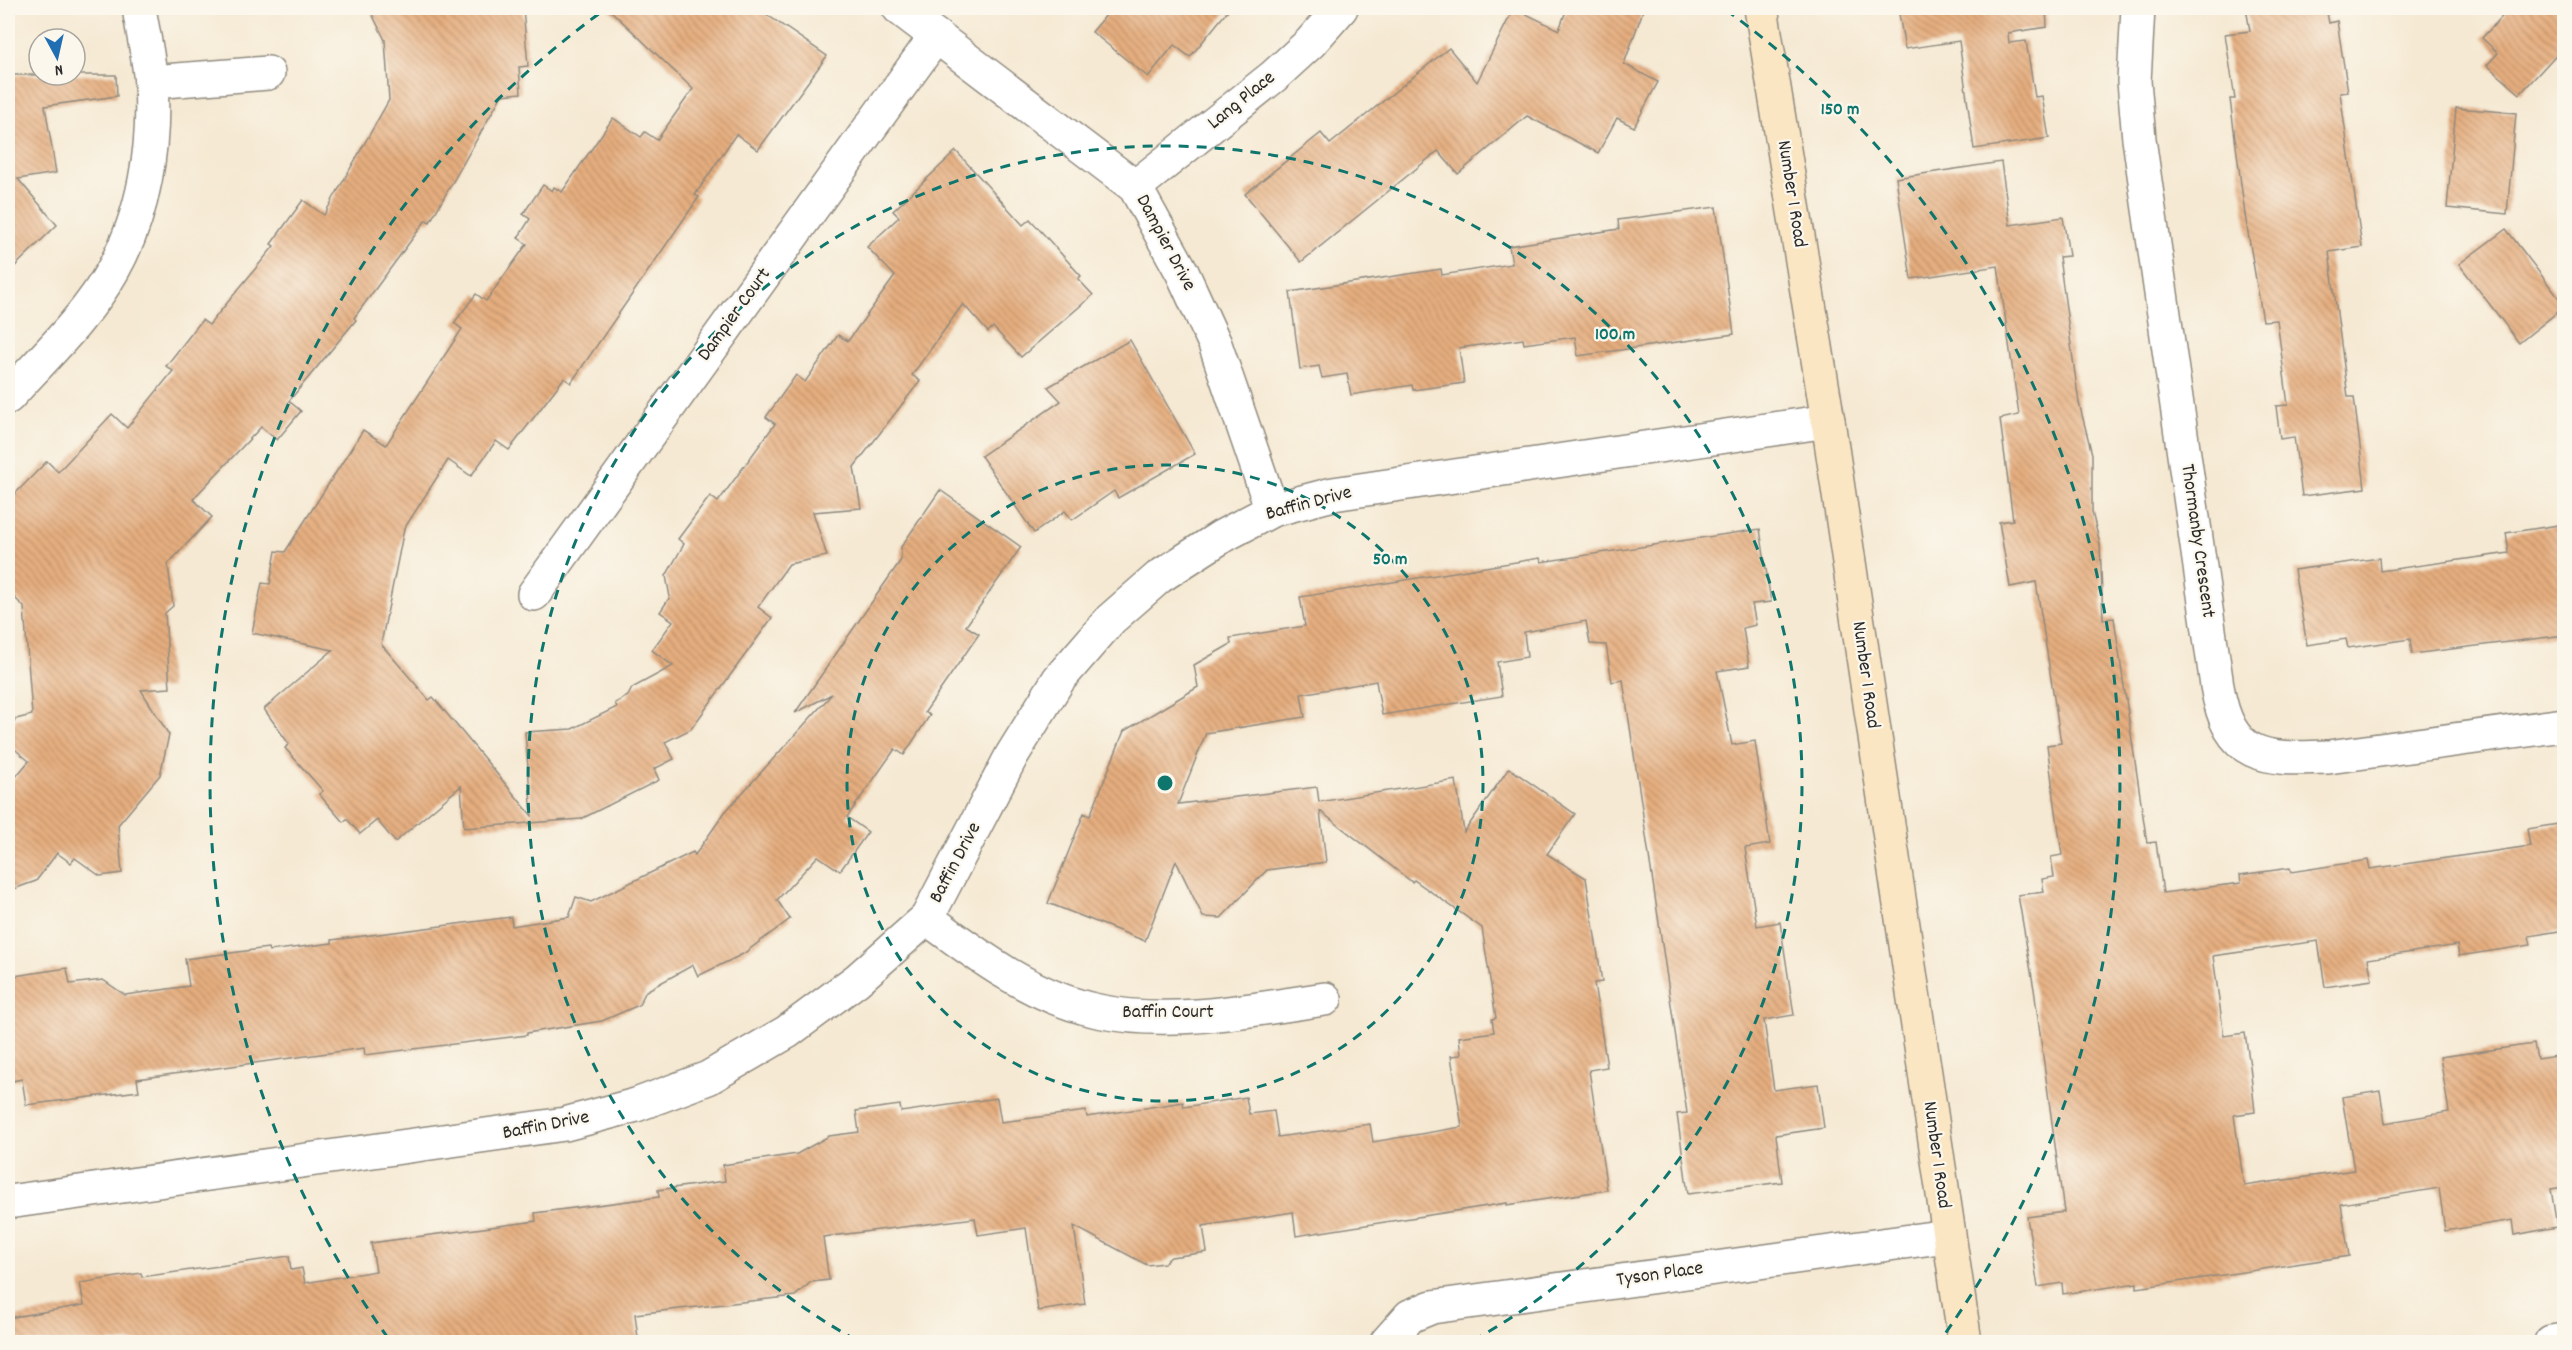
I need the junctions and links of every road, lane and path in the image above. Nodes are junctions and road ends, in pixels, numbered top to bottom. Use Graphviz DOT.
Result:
graph roads {
  1 [pos="139,8"];
  2 [pos="899,8"];
  3 [pos="1341,8"];
  4 [pos="1761,8"];
  5 [pos="2138,8"];
  6 [pos="936,36"];
  7 [pos="268,73"];
  8 [pos="151,82"];
  9 [pos="1135,187"];
  10 [pos="8,397"];
  11 [pos="1828,420"];
  12 [pos="1272,510"];
  13 [pos="534,594"];
  14 [pos="2565,725"];
  15 [pos="927,918"];
  16 [pos="1325,999"];
  17 [pos="8,1202"];
  18 [pos="1947,1236"];
  19 [pos="2565,1341"];
  20 [pos="1387,1342"];
  21 [pos="1965,1342"];
  22 [pos="2551,1342"];
  1 -- 8 [label="street"];
  2 -- 6 [label="street, Dampier Drive"];
  3 -- 9 [label="street, Lang Place"];
  4 -- 11 [label="main road, Number 1 Road"];
  5 -- 14 [label="street, Thormanby Crescent"];
  6 -- 9 [label="street, Dampier Drive"];
  6 -- 13 [label="street, Dampier Court"];
  7 -- 8 [label="street"];
  8 -- 10 [label="street"];
  9 -- 12 [label="street, Dampier Drive"];
  11 -- 12 [label="street, Baffin Drive"];
  11 -- 18 [label="main road, Number 1 Road"];
  12 -- 15 [label="street, Baffin Drive"];
  15 -- 16 [label="street, Baffin Court"];
  15 -- 17 [label="street, Baffin Drive"];
  18 -- 20 [label="street, Tyson Place"];
  18 -- 21 [label="main road, Number 1 Road"];
  19 -- 22 [label="street"];
}
